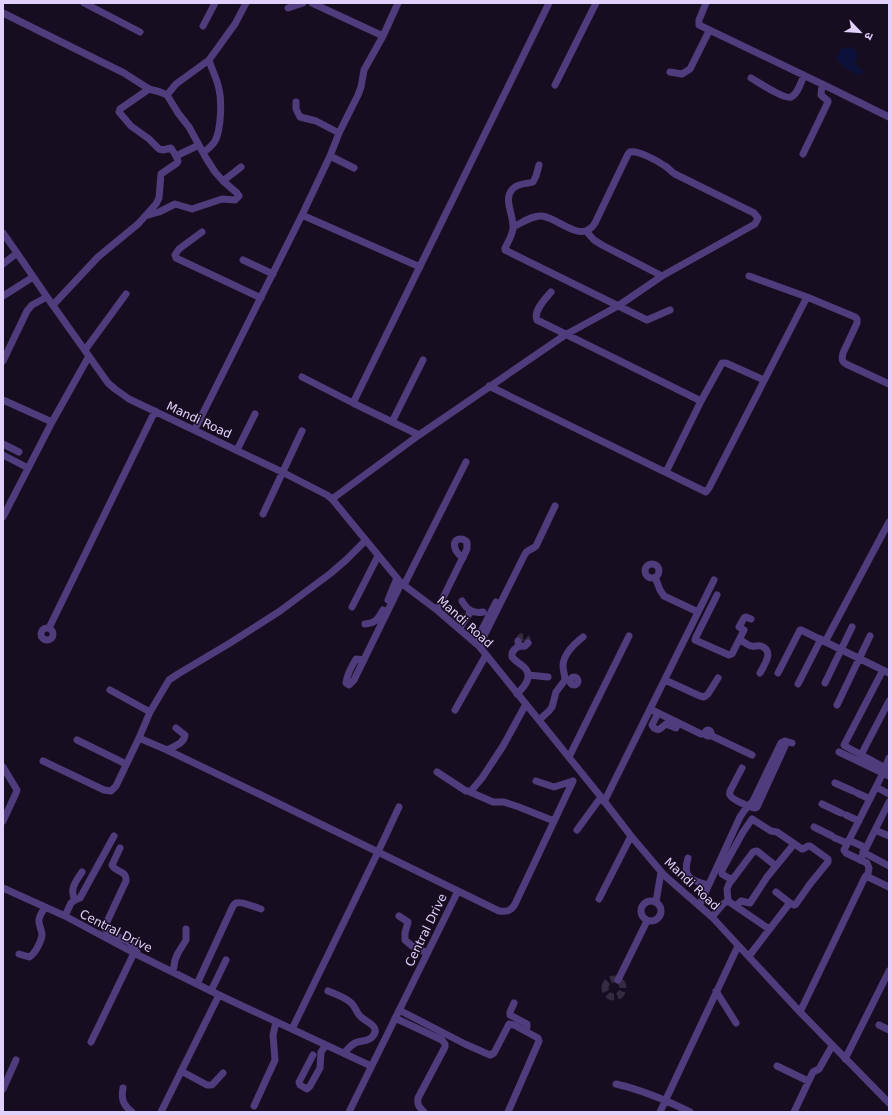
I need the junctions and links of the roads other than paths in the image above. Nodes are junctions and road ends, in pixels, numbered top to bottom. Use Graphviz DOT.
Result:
graph roads {
  1 [pos="84,3"];
  2 [pos="215,3"];
  3 [pos="246,3"];
  4 [pos="302,3"];
  5 [pos="312,3"];
  6 [pos="398,3"];
  7 [pos="549,3"];
  8 [pos="596,3"];
  9 [pos="706,3"];
  10 [pos="96,6"];
  11 [pos="288,8"];
  12 [pos="3,13"];
  13 [pos="203,26"];
  14 [pos="709,31"];
  15 [pos="140,32"];
  16 [pos="383,36"];
  17 [pos="209,60"];
  18 [pos="670,72"];
  19 [pos="804,75"];
  20 [pos="751,78"];
  21 [pos="822,84"];
  22 [pos="555,85"];
  23 [pos="149,89"];
  24 [pos="167,95"];
  25 [pos="296,102"];
  26 [pos="889,117"];
  27 [pos="339,133"];
  28 [pos="199,145"];
  29 [pos="204,152"];
  30 [pos="803,154"];
  31 [pos="176,156"];
  32 [pos="330,156"];
  33 [pos="539,165"];
  34 [pos="241,167"];
  35 [pos="354,168"];
  36 [pos="223,181"];
  37 [pos="302,215"];
  38 [pos="145,216"];
  39 [pos="513,227"];
  40 [pos="586,231"];
  41 [pos="202,232"];
  42 [pos="4,236"];
  43 [pos="18,253"];
  44 [pos="243,260"];
  45 [pos="3,264"];
  46 [pos="420,267"];
  47 [pos="273,274"];
  48 [pos="662,276"];
  49 [pos="749,276"];
  50 [pos="34,278"];
  51 [pos="551,292"];
  52 [pos="126,294"];
  53 [pos="3,296"];
  54 [pos="46,297"];
  55 [pos="807,297"];
  56 [pos="261,298"];
  57 [pos="53,305"];
  58 [pos="618,306"];
  59 [pos="670,310"];
  60 [pos="565,335"];
  61 [pos="87,353"];
  62 [pos="422,360"];
  63 [pos="3,361"];
  64 [pos="302,377"];
  65 [pos="764,380"];
  66 [pos="889,384"];
  67 [pos="489,386"];
  68 [pos="701,401"];
  69 [pos="4,403"];
  70 [pos="354,403"];
  71 [pos="155,411"];
  72 [pos="255,414"];
  73 [pos="52,422"];
  74 [pos="392,422"];
  75 [pos="195,429"];
  76 [pos="302,431"];
  77 [pos="419,435"];
  78 [pos="3,444"];
  79 [pos="237,450"];
  80 [pos="18,452"];
  81 [pos="3,455"];
  82 [pos="466,462"];
  83 [pos="28,468"];
  84 [pos="282,472"];
  85 [pos="666,472"];
  86 [pos="332,499"];
  87 [pos="555,506"];
  88 [pos="263,514"];
  89 [pos="3,517"];
  90 [pos="889,522"];
  91 [pos="365,541"];
  92 [pos="378,556"];
  93 [pos="463,558"];
  94 [pos="515,565"];
  95 [pos="655,577"];
  96 [pos="714,580"];
  97 [pos="401,582"];
  98 [pos="717,595"];
  99 [pos="462,601"];
  100 [pos="703,603"];
  101 [pos="352,607"];
  102 [pos="711,607"];
  103 [pos="437,610"];
  104 [pos="470,611"];
  105 [pos="483,612"];
  106 [pos="698,612"];
  107 [pos="751,619"];
  108 [pos="365,624"];
  109 [pos="49,628"];
  110 [pos="852,628"];
  111 [pos="459,629"];
  112 [pos="629,636"];
  113 [pos="870,636"];
  114 [pos="583,637"];
  115 [pos="739,640"];
  116 [pos="823,640"];
  117 [pos="528,643"];
  118 [pos="477,645"];
  119 [pos="841,649"];
  120 [pos="486,655"];
  121 [pos="860,658"];
  122 [pos="364,660"];
  123 [pos="886,671"];
  124 [pos="760,673"];
  125 [pos="778,673"];
  126 [pos="528,675"];
  127 [pos="548,676"];
  128 [pos="718,678"];
  129 [pos="664,680"];
  130 [pos="825,683"];
  131 [pos="798,684"];
  132 [pos="110,690"];
  133 [pos="517,694"];
  134 [pos="889,701"];
  135 [pos="526,704"];
  136 [pos="837,705"];
  137 [pos="455,710"];
  138 [pos="650,710"];
  139 [pos="150,712"];
  140 [pos="658,713"];
  141 [pos="539,720"];
  142 [pos="176,728"];
  143 [pos="676,728"];
  144 [pos="139,738"];
  145 [pos="77,740"];
  146 [pos="792,743"];
  147 [pos="785,746"];
  148 [pos="167,750"];
  149 [pos="839,752"];
  150 [pos="752,755"];
  151 [pos="861,755"];
  152 [pos="568,757"];
  153 [pos="889,758"];
  154 [pos="43,762"];
  155 [pos="126,764"];
  156 [pos="3,767"];
  157 [pos="742,768"];
  158 [pos="437,772"];
  159 [pos="886,772"];
  160 [pos="536,781"];
  161 [pos="835,783"];
  162 [pos="876,787"];
  163 [pos="470,792"];
  164 [pos="889,794"];
  165 [pos="870,799"];
  166 [pos="603,800"];
  167 [pos="822,804"];
  168 [pos="888,806"];
  169 [pos="399,807"];
  170 [pos="748,807"];
  171 [pos="3,821"];
  172 [pos="554,821"];
  173 [pos="859,821"];
  174 [pos="814,828"];
  175 [pos="577,830"];
  176 [pos="875,830"];
  177 [pos="114,836"];
  178 [pos="630,836"];
  179 [pos="889,836"];
  180 [pos="848,842"];
  181 [pos="794,844"];
  182 [pos="120,848"];
  183 [pos="864,850"];
  184 [pos="378,852"];
  185 [pos="688,858"];
  186 [pos="860,860"];
  187 [pos="776,866"];
  188 [pos="889,866"];
  189 [pos="82,872"];
  190 [pos="661,872"];
  191 [pos="867,875"];
  192 [pos="732,880"];
  193 [pos="889,883"];
  194 [pos="708,886"];
  195 [pos="889,887"];
  196 [pos="3,888"];
  197 [pos="458,891"];
  198 [pos="776,892"];
  199 [pos="599,899"];
  200 [pos="74,900"];
  201 [pos="728,901"];
  202 [pos="656,902"];
  203 [pos="790,903"];
  204 [pos="699,906"];
  205 [pos="736,906"];
  206 [pos="45,907"];
  207 [pos="261,909"];
  208 [pos="65,916"];
  209 [pos="399,916"];
  210 [pos="712,917"];
  211 [pos="648,920"];
  212 [pos="186,929"];
  213 [pos="769,929"];
  214 [pos="738,946"];
  215 [pos="134,953"];
  216 [pos="427,953"];
  217 [pos="19,954"];
  218 [pos="749,956"];
  219 [pos="145,958"];
  220 [pos="226,960"];
  221 [pos="889,971"];
  222 [pos="173,972"];
  223 [pos="618,980"];
  224 [pos="197,984"];
  225 [pos="211,991"];
  226 [pos="328,991"];
  227 [pos="716,991"];
  228 [pos="219,995"];
  229 [pos="514,1002"];
  230 [pos="399,1010"];
  231 [pos="800,1012"];
  232 [pos="395,1018"];
  233 [pos="276,1022"];
  234 [pos="736,1023"];
  235 [pos="879,1025"];
  236 [pos="292,1029"];
  237 [pos="889,1030"];
  238 [pos="526,1031"];
  239 [pos="91,1042"];
  240 [pos="326,1045"];
  241 [pos="832,1046"];
  242 [pos="344,1053"];
  243 [pos="313,1055"];
  244 [pos="845,1059"];
  245 [pos="16,1060"];
  246 [pos="371,1066"];
  247 [pos="777,1066"];
  248 [pos="181,1071"];
  249 [pos="223,1072"];
  250 [pos="808,1081"];
  251 [pos="616,1084"];
  252 [pos="123,1088"];
  253 [pos="3,1089"];
  254 [pos="665,1100"];
  255 [pos="889,1103"];
  256 [pos="254,1106"];
  257 [pos="132,1112"];
  258 [pos="161,1112"];
  259 [pos="349,1112"];
  260 [pos="424,1112"];
  261 [pos="508,1112"];
  262 [pos="660,1112"];
  263 [pos="690,1112"];
  264 [pos="794,1112"];
  1 -- 10 [label="street"];
  2 -- 13 [label="street"];
  3 -- 17 [label="street"];
  4 -- 11 [label="street"];
  5 -- 16 [label="street"];
  6 -- 16 [label="street"];
  7 -- 46 [label="street"];
  8 -- 22 [label="street"];
  9 -- 14 [label="street"];
  10 -- 15 [label="street"];
  12 -- 23 [label="street"];
  14 -- 18 [label="street"];
  14 -- 19 [label="street"];
  16 -- 27 [label="street"];
  17 -- 24 [label="street"];
  17 -- 29 [label="street"];
  19 -- 20 [label="street"];
  19 -- 21 [label="street"];
  21 -- 26 [label="street"];
  21 -- 30 [label="street"];
  23 -- 24 [label="street"];
  23 -- 31 [label="street"];
  24 -- 28 [label="street"];
  25 -- 27 [label="street"];
  27 -- 32 [label="street"];
  28 -- 29 [label="street"];
  28 -- 31 [label="street"];
  29 -- 36 [label="street"];
  31 -- 38 [label="street"];
  32 -- 35 [label="street"];
  32 -- 37 [label="street"];
  33 -- 39 [label="street"];
  34 -- 36 [label="street"];
  36 -- 38 [label="street"];
  37 -- 46 [label="street"];
  37 -- 47 [label="street"];
  38 -- 57 [label="street"];
  39 -- 40 [label="street"];
  39 -- 58 [label="street"];
  40 -- 48 [label="street"];
  40 -- 48 [label="street"];
  41 -- 56 [label="street"];
  42 -- 43 [label="street, Mandi Road"];
  43 -- 45 [label="street"];
  43 -- 50 [label="street, Mandi Road"];
  44 -- 47 [label="street"];
  46 -- 70 [label="street"];
  47 -- 56 [label="street"];
  48 -- 58 [label="street"];
  49 -- 55 [label="street"];
  50 -- 53 [label="street"];
  50 -- 54 [label="street, Mandi Road"];
  51 -- 60 [label="street"];
  52 -- 61 [label="street"];
  54 -- 57 [label="street, Mandi Road"];
  54 -- 63 [label="street"];
  55 -- 65 [label="street"];
  55 -- 66 [label="street"];
  56 -- 75 [label="street"];
  57 -- 61 [label="street, Mandi Road"];
  58 -- 59 [label="street"];
  58 -- 60 [label="street"];
  60 -- 67 [label="street"];
  60 -- 68 [label="street"];
  61 -- 71 [label="street, Mandi Road"];
  61 -- 73 [label="street"];
  62 -- 74 [label="street"];
  64 -- 70 [label="street"];
  65 -- 68 [label="street"];
  65 -- 85 [label="street"];
  67 -- 77 [label="street"];
  67 -- 85 [label="street"];
  68 -- 85 [label="street"];
  69 -- 73 [label="street"];
  70 -- 74 [label="street"];
  71 -- 75 [label="street, Mandi Road"];
  71 -- 109 [label="street"];
  72 -- 79 [label="street"];
  73 -- 83 [label="street"];
  74 -- 77 [label="street"];
  75 -- 79 [label="street, Mandi Road"];
  76 -- 84 [label="street"];
  77 -- 86 [label="street"];
  78 -- 80 [label="street"];
  79 -- 84 [label="street, Mandi Road"];
  81 -- 83 [label="street"];
  82 -- 97 [label="street"];
  83 -- 89 [label="street"];
  84 -- 86 [label="street, Mandi Road"];
  84 -- 88 [label="street"];
  86 -- 91 [label="street, Mandi Road"];
  87 -- 118 [label="street"];
  90 -- 116 [label="street"];
  91 -- 92 [label="street, Mandi Road"];
  91 -- 139 [label="street"];
  92 -- 97 [label="street, Mandi Road"];
  92 -- 101 [label="street"];
  93 -- 103 [label="street"];
  94 -- 118 [label="street"];
  95 -- 106 [label="street"];
  96 -- 100 [label="street"];
  97 -- 103 [label="street, Mandi Road"];
  97 -- 108 [label="street"];
  97 -- 122 [label="street"];
  98 -- 102 [label="street"];
  99 -- 104 [label="street"];
  100 -- 102 [label="street"];
  100 -- 106 [label="street"];
  102 -- 115 [label="street"];
  103 -- 111 [label="street, Mandi Road"];
  104 -- 105 [label="street"];
  104 -- 111 [label="street"];
  106 -- 129 [label="street"];
  107 -- 115 [label="street"];
  110 -- 119 [label="street"];
  111 -- 118 [label="street, Mandi Road"];
  112 -- 152 [label="street"];
  113 -- 121 [label="street"];
  114 -- 141 [label="street"];
  115 -- 124 [label="street"];
  116 -- 119 [label="street"];
  116 -- 125 [label="street"];
  116 -- 131 [label="street"];
  117 -- 126 [label="street"];
  118 -- 120 [label="street, Mandi Road"];
  119 -- 121 [label="street"];
  119 -- 130 [label="street"];
  120 -- 133 [label="street, Mandi Road"];
  120 -- 137 [label="street"];
  121 -- 123 [label="street"];
  121 -- 136 [label="street"];
  123 -- 151 [label="street"];
  126 -- 127 [label="street"];
  126 -- 133 [label="street"];
  128 -- 129 [label="street"];
  129 -- 138 [label="street"];
  132 -- 139 [label="street"];
  133 -- 135 [label="street, Mandi Road"];
  134 -- 151 [label="street"];
  135 -- 141 [label="street, Mandi Road"];
  135 -- 163 [label="street"];
  138 -- 140 [label="street"];
  138 -- 166 [label="street"];
  139 -- 144 [label="street"];
  140 -- 143 [label="street"];
  140 -- 150 [label="street"];
  141 -- 152 [label="street, Mandi Road"];
  142 -- 148 [label="street"];
  144 -- 148 [label="street"];
  144 -- 155 [label="street"];
  145 -- 155 [label="street"];
  146 -- 170 [label="street"];
  147 -- 170 [label="street"];
  148 -- 184 [label="street"];
  149 -- 159 [label="street"];
  151 -- 159 [label="street"];
  152 -- 166 [label="street, Mandi Road"];
  153 -- 159 [label="street"];
  154 -- 155 [label="street"];
  156 -- 171 [label="street"];
  157 -- 170 [label="street"];
  158 -- 163 [label="street"];
  159 -- 162 [label="street"];
  160 -- 172 [label="street"];
  161 -- 165 [label="street"];
  162 -- 164 [label="street"];
  162 -- 165 [label="street"];
  163 -- 172 [label="street"];
  165 -- 173 [label="street"];
  166 -- 175 [label="street"];
  166 -- 178 [label="street, Mandi Road"];
  167 -- 173 [label="street"];
  168 -- 176 [label="street"];
  169 -- 184 [label="street"];
  170 -- 194 [label="street"];
  172 -- 197 [label="street"];
  173 -- 180 [label="street"];
  174 -- 180 [label="street"];
  176 -- 179 [label="street"];
  176 -- 183 [label="street"];
  177 -- 200 [label="street"];
  178 -- 190 [label="street, Mandi Road"];
  178 -- 199 [label="street"];
  180 -- 183 [label="street"];
  180 -- 186 [label="street"];
  181 -- 187 [label="street"];
  181 -- 192 [label="street"];
  181 -- 203 [label="street"];
  182 -- 219 [label="street"];
  183 -- 186 [label="street"];
  183 -- 188 [label="street"];
  184 -- 197 [label="street"];
  184 -- 236 [label="street"];
  185 -- 194 [label="street"];
  186 -- 191 [label="street"];
  187 -- 192 [label="street"];
  187 -- 205 [label="street"];
  189 -- 200 [label="street"];
  190 -- 202 [label="street"];
  190 -- 204 [label="street, Mandi Road"];
  191 -- 193 [label="street"];
  191 -- 195 [label="street"];
  191 -- 231 [label="street"];
  192 -- 201 [label="street"];
  194 -- 204 [label="street"];
  196 -- 206 [label="street, Central Drive"];
  197 -- 216 [label="street, Central Drive"];
  198 -- 203 [label="street"];
  200 -- 208 [label="street"];
  201 -- 205 [label="street"];
  201 -- 210 [label="street"];
  202 -- 211 [label="street"];
  202 -- 211 [label="street"];
  203 -- 213 [label="street"];
  204 -- 210 [label="street, Mandi Road"];
  205 -- 213 [label="street"];
  206 -- 208 [label="street, Central Drive"];
  206 -- 217 [label="street"];
  207 -- 224 [label="street"];
  208 -- 215 [label="street, Central Drive"];
  209 -- 216 [label="street"];
  210 -- 214 [label="street, Mandi Road"];
  211 -- 223 [label="street"];
  212 -- 222 [label="street"];
  213 -- 218 [label="street"];
  214 -- 218 [label="street, Mandi Road"];
  214 -- 227 [label="street"];
  215 -- 219 [label="street, Central Drive"];
  215 -- 239 [label="street"];
  216 -- 230 [label="street, Central Drive"];
  218 -- 231 [label="street, Mandi Road"];
  219 -- 222 [label="street, Central Drive"];
  220 -- 225 [label="street"];
  221 -- 244 [label="street"];
  222 -- 224 [label="street, Central Drive"];
  224 -- 225 [label="street, Central Drive"];
  225 -- 228 [label="street, Central Drive"];
  226 -- 242 [label="street"];
  227 -- 234 [label="street"];
  227 -- 254 [label="street"];
  228 -- 233 [label="street, Central Drive"];
  228 -- 248 [label="street"];
  229 -- 238 [label="street"];
  230 -- 232 [label="street, Central Drive"];
  230 -- 238 [label="street"];
  231 -- 241 [label="street, Mandi Road"];
  232 -- 246 [label="street, Central Drive"];
  232 -- 260 [label="street"];
  233 -- 236 [label="street, Central Drive"];
  233 -- 256 [label="street"];
  235 -- 237 [label="street"];
  236 -- 240 [label="street, Central Drive"];
  238 -- 261 [label="street"];
  240 -- 242 [label="street, Central Drive"];
  240 -- 243 [label="street"];
  241 -- 244 [label="street, Mandi Road"];
  241 -- 250 [label="street"];
  242 -- 246 [label="street, Central Drive"];
  244 -- 255 [label="street, Mandi Road"];
  245 -- 253 [label="street"];
  246 -- 259 [label="street, Central Drive"];
  247 -- 250 [label="street"];
  248 -- 249 [label="street"];
  248 -- 258 [label="street"];
  250 -- 264 [label="street"];
  251 -- 254 [label="street"];
  252 -- 257 [label="street"];
  254 -- 262 [label="street"];
  254 -- 263 [label="street"];
}
